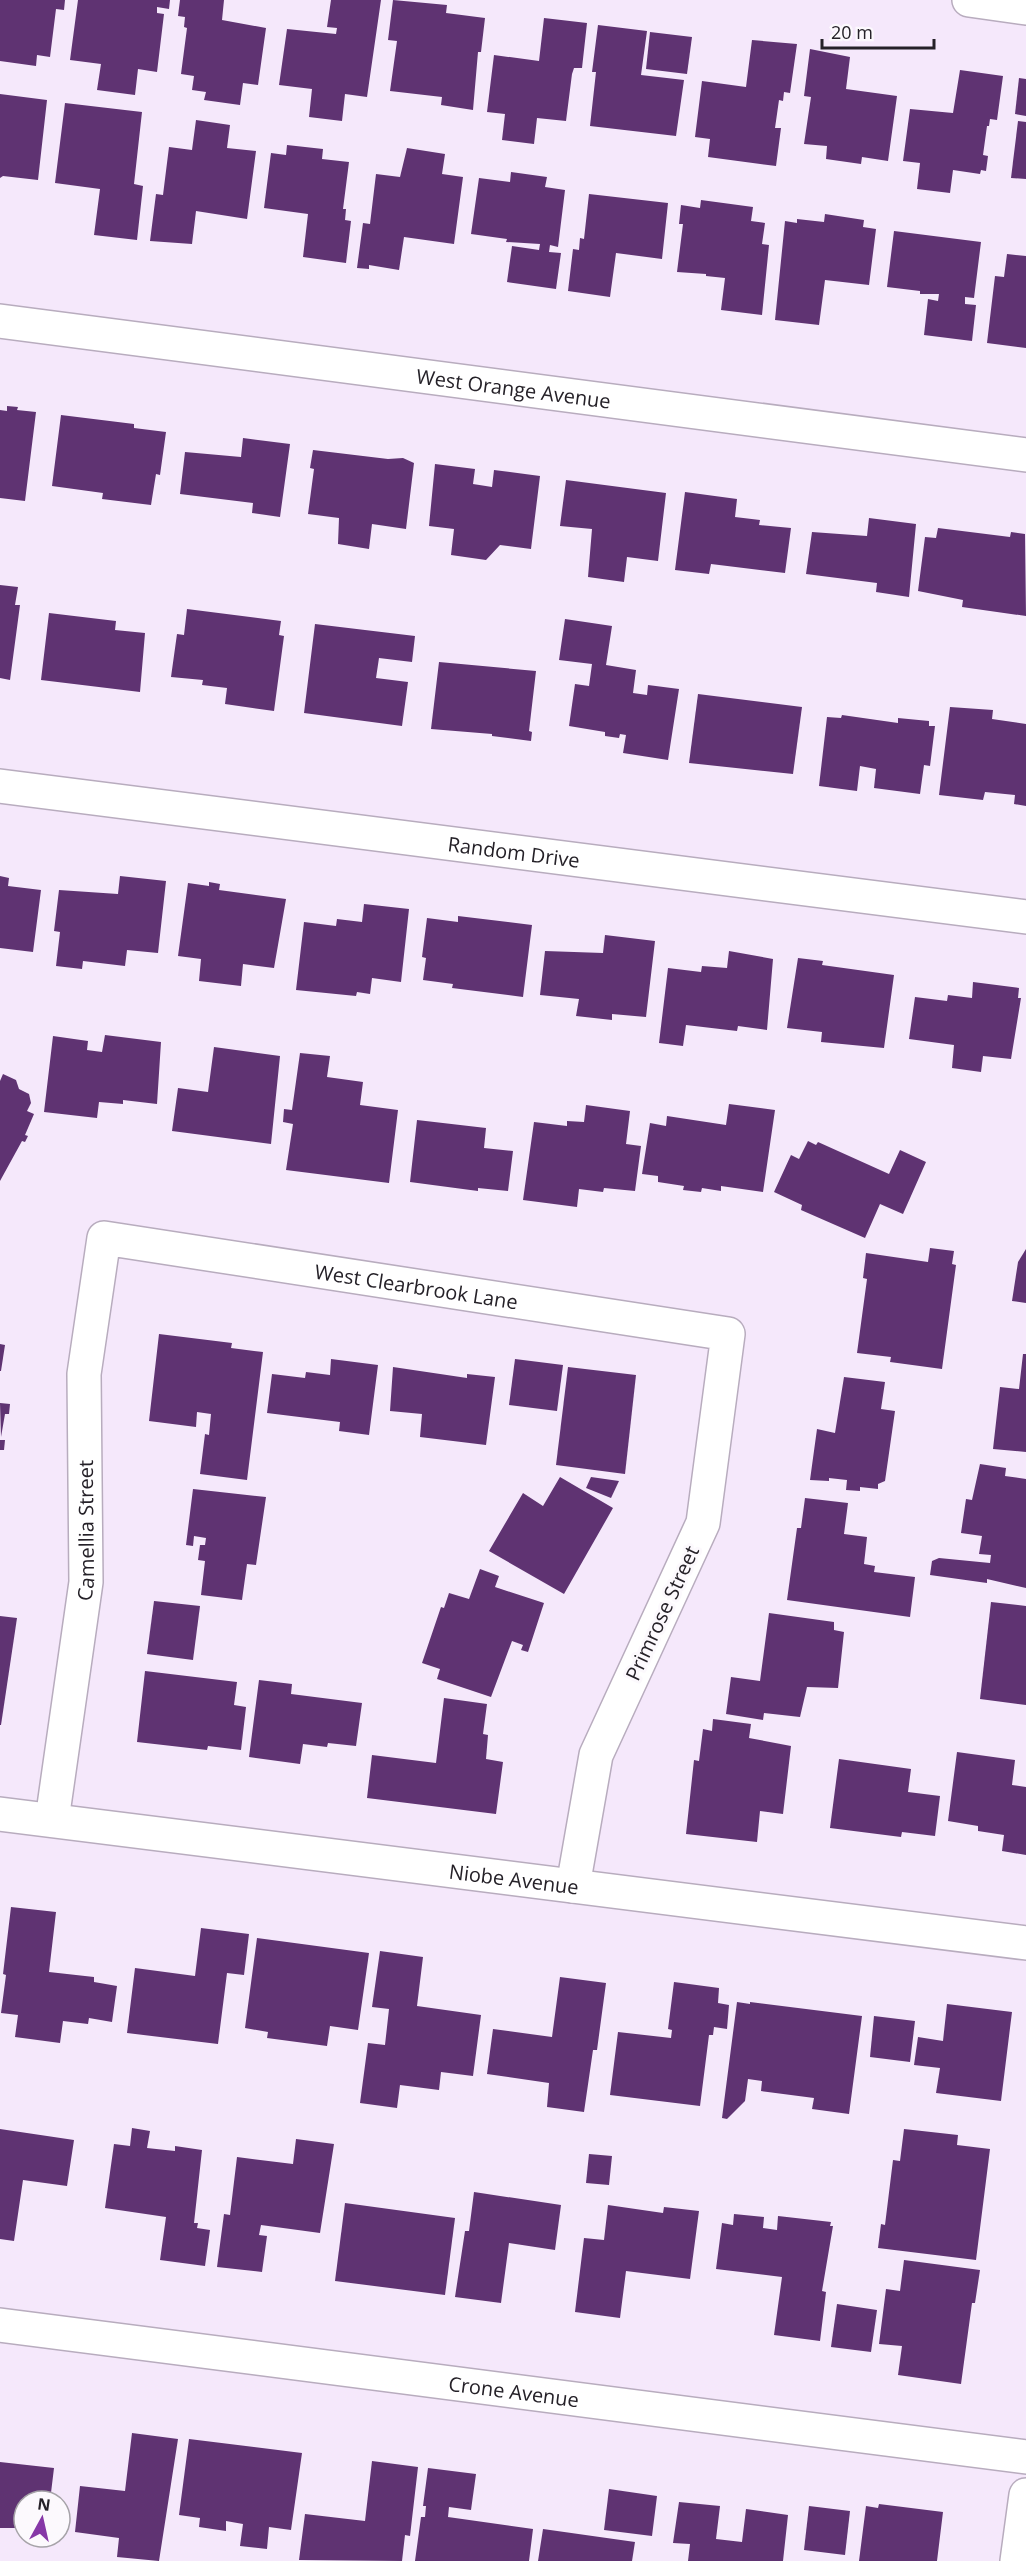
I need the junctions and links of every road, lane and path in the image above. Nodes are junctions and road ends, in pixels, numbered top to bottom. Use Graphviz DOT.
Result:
graph roads {
  1 [pos="969,0"];
  2 [pos="1026,8"];
  3 [pos="0,321"];
  4 [pos="1026,455"];
  5 [pos="0,786"];
  6 [pos="1026,917"];
  7 [pos="104,1238"];
  8 [pos="728,1334"];
  9 [pos="0,1814"];
  10 [pos="52,1820"];
  11 [pos="573,1886"];
  12 [pos="1026,1944"];
  13 [pos="0,2325"];
  14 [pos="1026,2457"];
  15 [pos="1026,2495"];
  16 [pos="1017,2561"];
  1 -- 2 [label="street"];
  3 -- 4 [label="street, West Orange Avenue"];
  5 -- 6 [label="street, Random Drive"];
  7 -- 8 [label="street, West Clearbrook Lane"];
  7 -- 10 [label="street, Camellia Street"];
  8 -- 11 [label="street, Primrose Street"];
  9 -- 10 [label="street, Niobe Avenue"];
  10 -- 11 [label="street, Niobe Avenue"];
  11 -- 12 [label="street, Niobe Avenue"];
  13 -- 14 [label="street, Crone Avenue"];
  15 -- 16 [label="street"];
}
